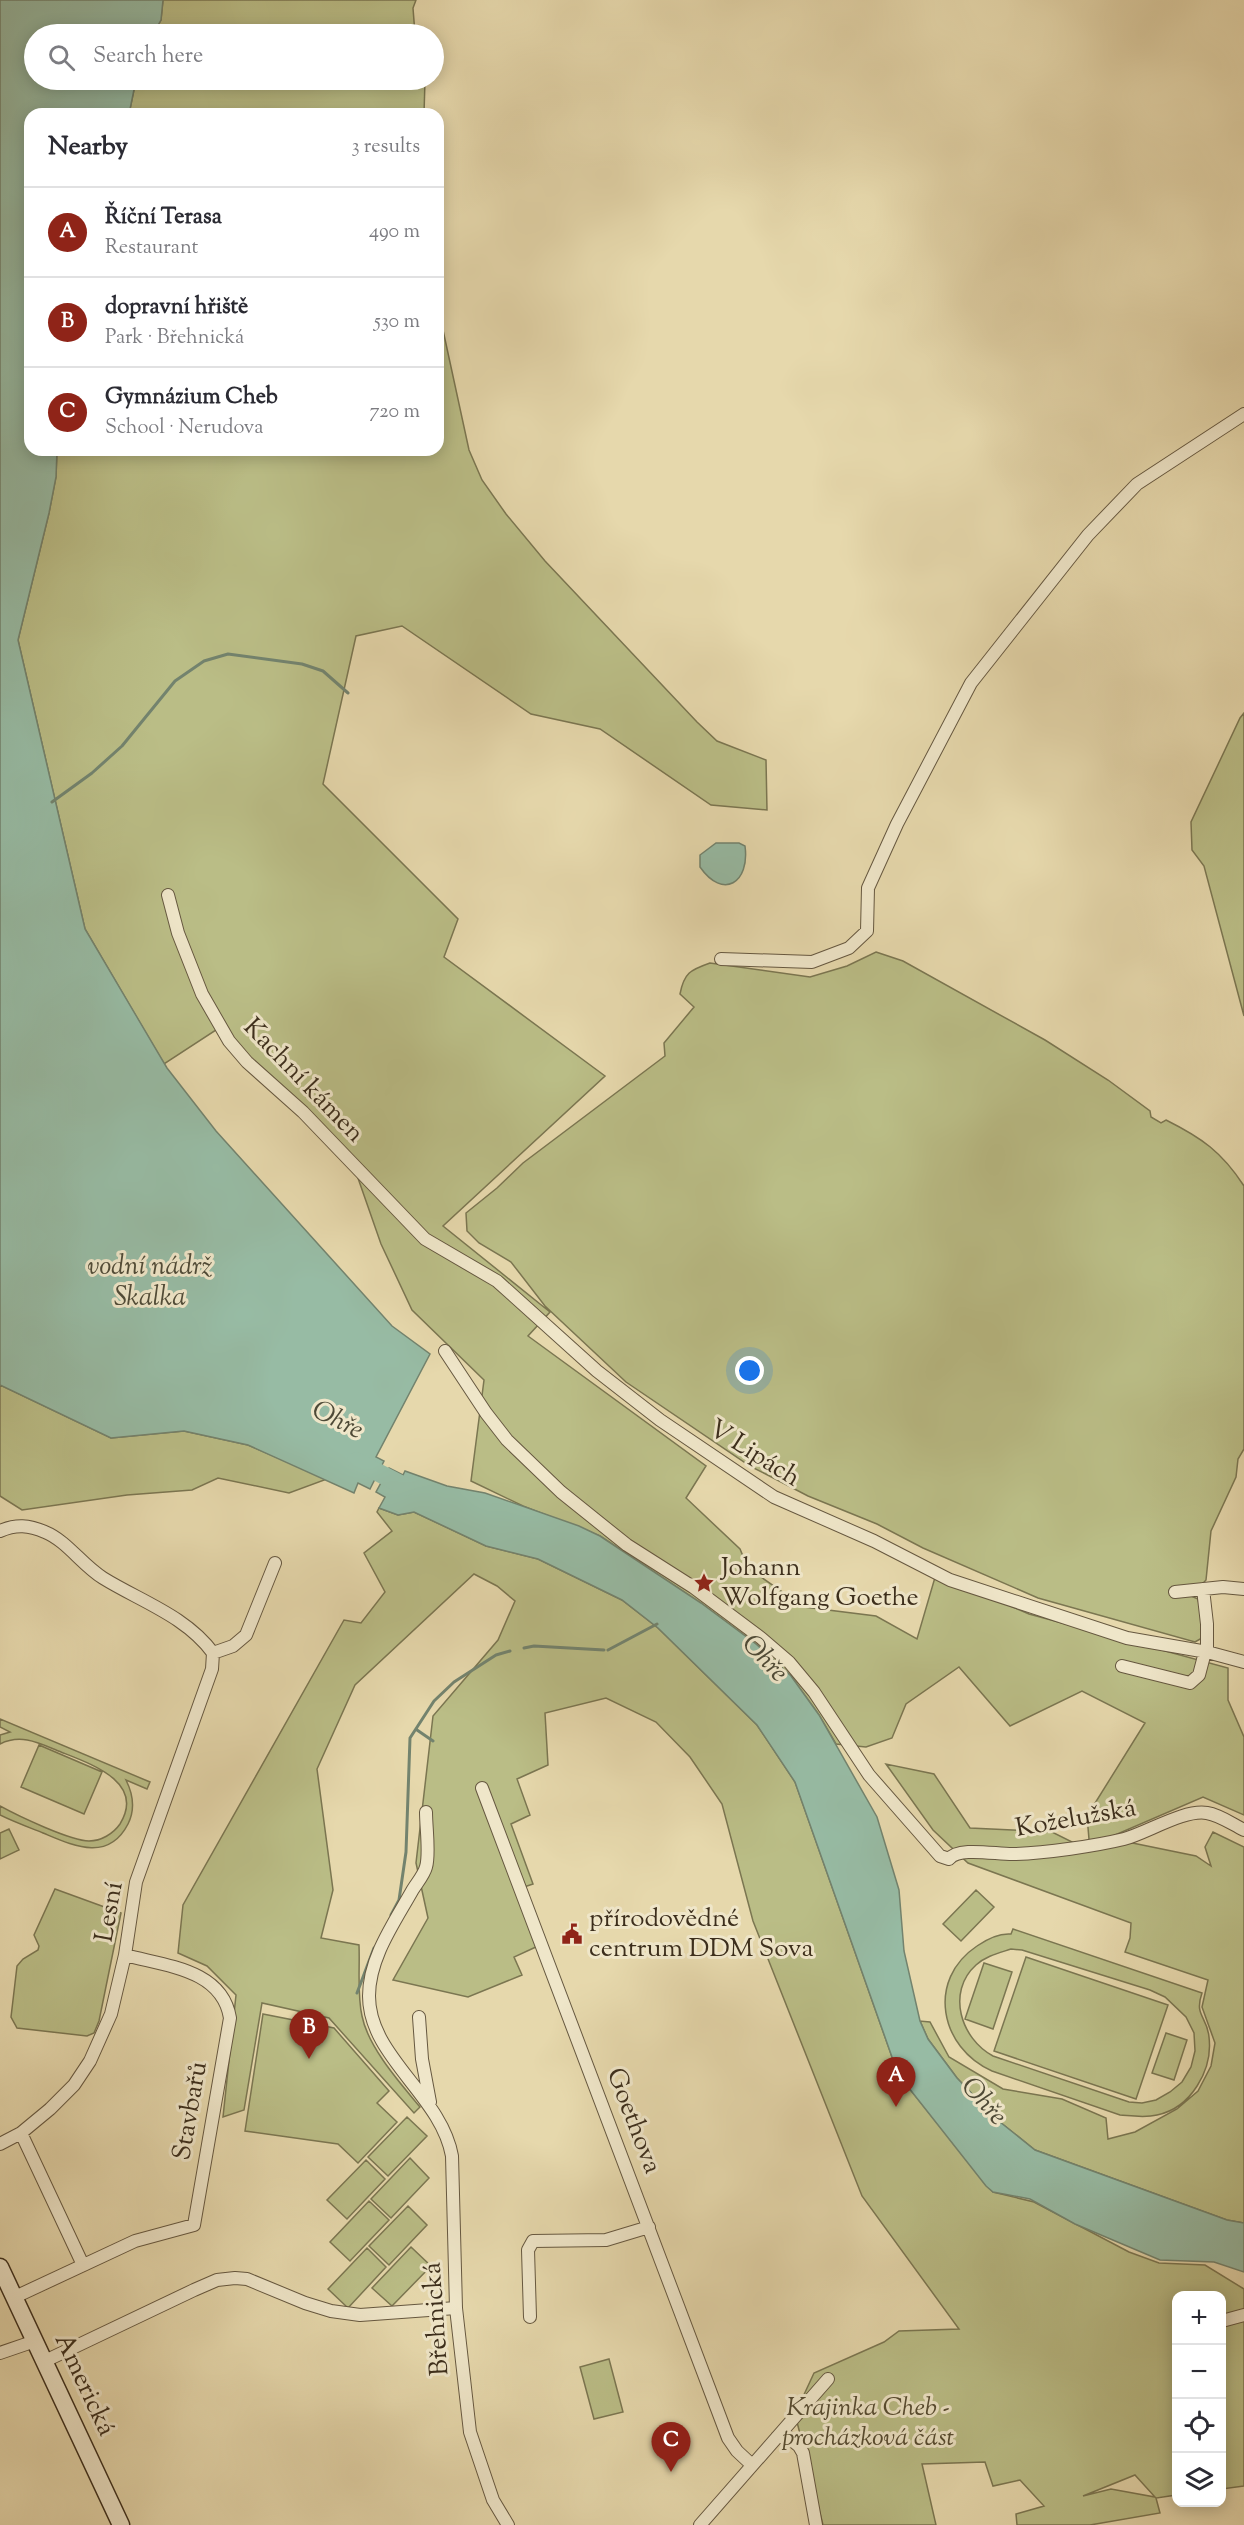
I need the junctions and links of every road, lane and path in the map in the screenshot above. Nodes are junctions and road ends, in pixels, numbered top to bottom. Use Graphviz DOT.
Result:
graph roads {
  1 [pos="1244,414"];
  2 [pos="168,895"];
  3 [pos="721,959"];
  4 [pos="353,1166"];
  5 [pos="445,1351"];
  6 [pos="0,1531"];
  7 [pos="275,1563"];
  8 [pos="1203,1589"];
  9 [pos="1244,1589"];
  10 [pos="1175,1592"];
  11 [pos="1206,1652"];
  12 [pos="213,1653"];
  13 [pos="1244,1662"];
  14 [pos="1122,1666"];
  15 [pos="482,1788"];
  16 [pos="426,1812"];
  17 [pos="1244,1830"];
  18 [pos="125,1955"];
  19 [pos="419,2017"];
  20 [pos="431,2106"];
  21 [pos="21,2133"];
  22 [pos="0,2144"];
  23 [pos="649,2227"];
  24 [pos="83,2265"];
  25 [pos="0,2267"];
  26 [pos="15,2297"];
  27 [pos="456,2308"];
  28 [pos="1244,2315"];
  29 [pos="530,2317"];
  30 [pos="1226,2320"];
  31 [pos="35,2341"];
  32 [pos="0,2353"];
  33 [pos="45,2361"];
  34 [pos="828,2379"];
  35 [pos="777,2437"];
  36 [pos="752,2465"];
  37 [pos="121,2525"];
  38 [pos="508,2525"];
  39 [pos="700,2525"];
  40 [pos="816,2525"];
  1 -- 3 [label="street"];
  2 -- 4 [label="street, Kachní kámen"];
  4 -- 11 [label="street, V Lipách"];
  5 -- 17 [label="street, Koželužská"];
  6 -- 12 [label="street"];
  7 -- 12 [label="street"];
  8 -- 9 [label="street"];
  8 -- 10 [label="street"];
  8 -- 11 [label="street"];
  11 -- 13 [label="street, V Lipách"];
  11 -- 14 [label="street"];
  12 -- 18 [label="street, Lesní"];
  15 -- 23 [label="street, Goethova"];
  16 -- 20 [label="street, Břehnická"];
  18 -- 21 [label="street, Lesní"];
  18 -- 24 [label="street, Stavbařů"];
  19 -- 20 [label="street, Břehnická"];
  20 -- 27 [label="street, Břehnická"];
  21 -- 22 [label="street, Lesní"];
  21 -- 24 [label="street"];
  23 -- 29 [label="street"];
  23 -- 36 [label="street, Goethova"];
  24 -- 26 [label="street, Stavbařů"];
  25 -- 26 [label="street, Americká"];
  26 -- 31 [label="street, Americká"];
  27 -- 33 [label="street"];
  27 -- 38 [label="street, Břehnická"];
  28 -- 30 [label="street"];
  31 -- 32 [label="street"];
  31 -- 33 [label="street, Americká"];
  33 -- 37 [label="street, Americká"];
  34 -- 35 [label="street"];
  35 -- 36 [label="street"];
  35 -- 40 [label="street"];
  36 -- 39 [label="street"];
}
